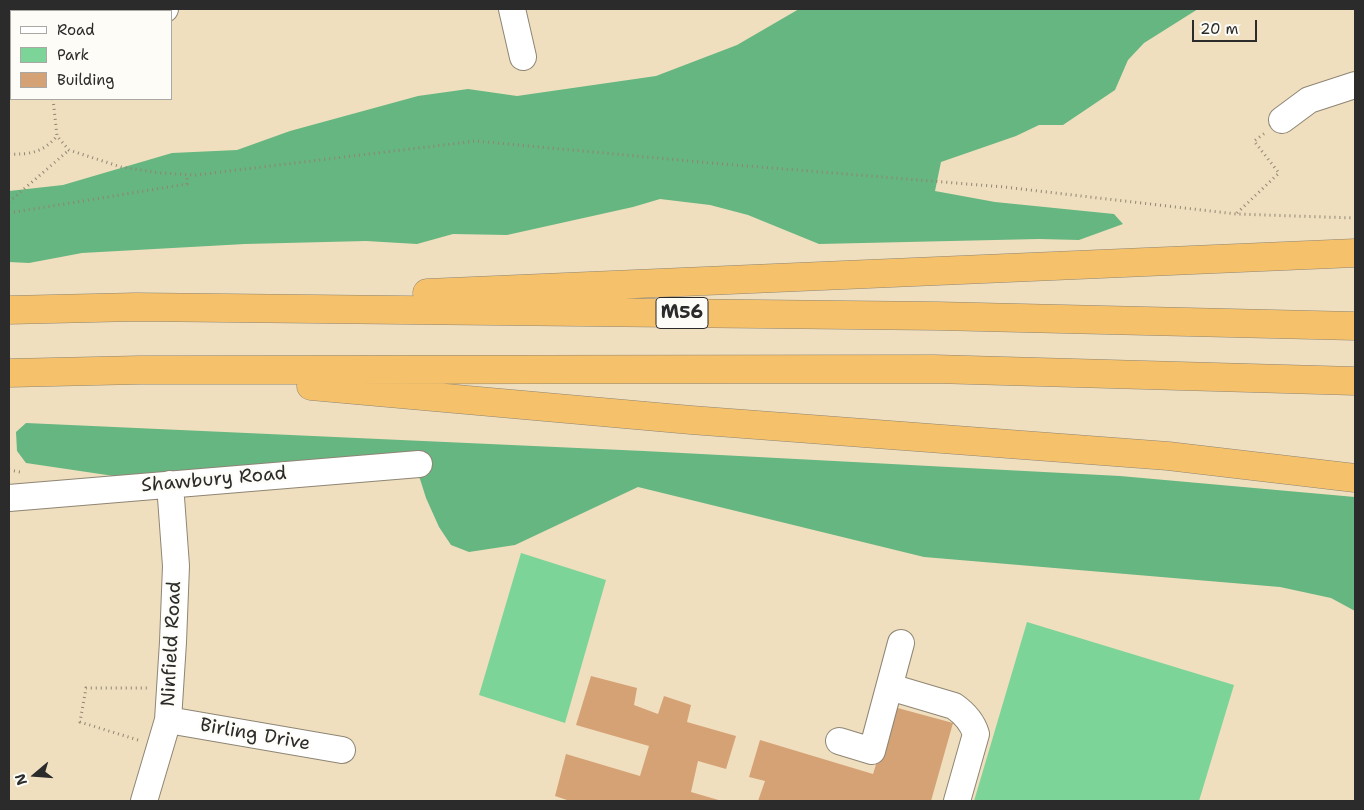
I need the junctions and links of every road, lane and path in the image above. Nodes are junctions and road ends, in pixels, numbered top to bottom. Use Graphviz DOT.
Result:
graph roads {
  1 [pos="512,9"];
  2 [pos="523,57"];
  3 [pos="1355,85"];
  4 [pos="53,100"];
  5 [pos="1282,120"];
  6 [pos="57,136"];
  7 [pos="69,150"];
  8 [pos="9,154"];
  9 [pos="187,175"];
  10 [pos="9,202"];
  11 [pos="9,213"];
  12 [pos="1236,214"];
  13 [pos="1355,218"];
  14 [pos="1355,253"];
  15 [pos="136,307"];
  16 [pos="9,310"];
  17 [pos="1355,326"];
  18 [pos="139,370"];
  19 [pos="9,373"];
  20 [pos="1355,381"];
  21 [pos="419,464"];
  22 [pos="1355,478"];
  23 [pos="170,484"];
  24 [pos="9,498"];
  25 [pos="901,643"];
  26 [pos="890,687"];
  27 [pos="169,688"];
  28 [pos="168,720"];
  29 [pos="840,741"];
  30 [pos="160,746"];
  31 [pos="342,750"];
  32 [pos="144,801"];
  33 [pos="957,801"];
  1 -- 2 [label="street"];
  3 -- 5 [label="street"];
  4 -- 6 [label="path"];
  5 -- 12 [label="path"];
  6 -- 7 [label="path"];
  6 -- 8 [label="path"];
  7 -- 9 [label="path"];
  7 -- 10 [label="path"];
  9 -- 11 [label="path"];
  9 -- 12 [label="path"];
  12 -- 13 [label="path"];
  14 -- 15 [label="highway, M56"];
  15 -- 16 [label="highway, M56"];
  15 -- 17 [label="highway, M56"];
  18 -- 19 [label="highway"];
  18 -- 20 [label="highway"];
  18 -- 22 [label="highway"];
  21 -- 23 [label="street, Shawbury Road"];
  23 -- 24 [label="street, Shawbury Road"];
  23 -- 27 [label="street, Ninfield Road"];
  25 -- 26 [label="street"];
  26 -- 29 [label="street"];
  26 -- 33 [label="street"];
  27 -- 28 [label="street, Ninfield Road"];
  27 -- 30 [label="path"];
  28 -- 30 [label="street, Ninfield Road"];
  28 -- 31 [label="street, Birling Drive"];
  30 -- 32 [label="street, Ninfield Road"];
}
